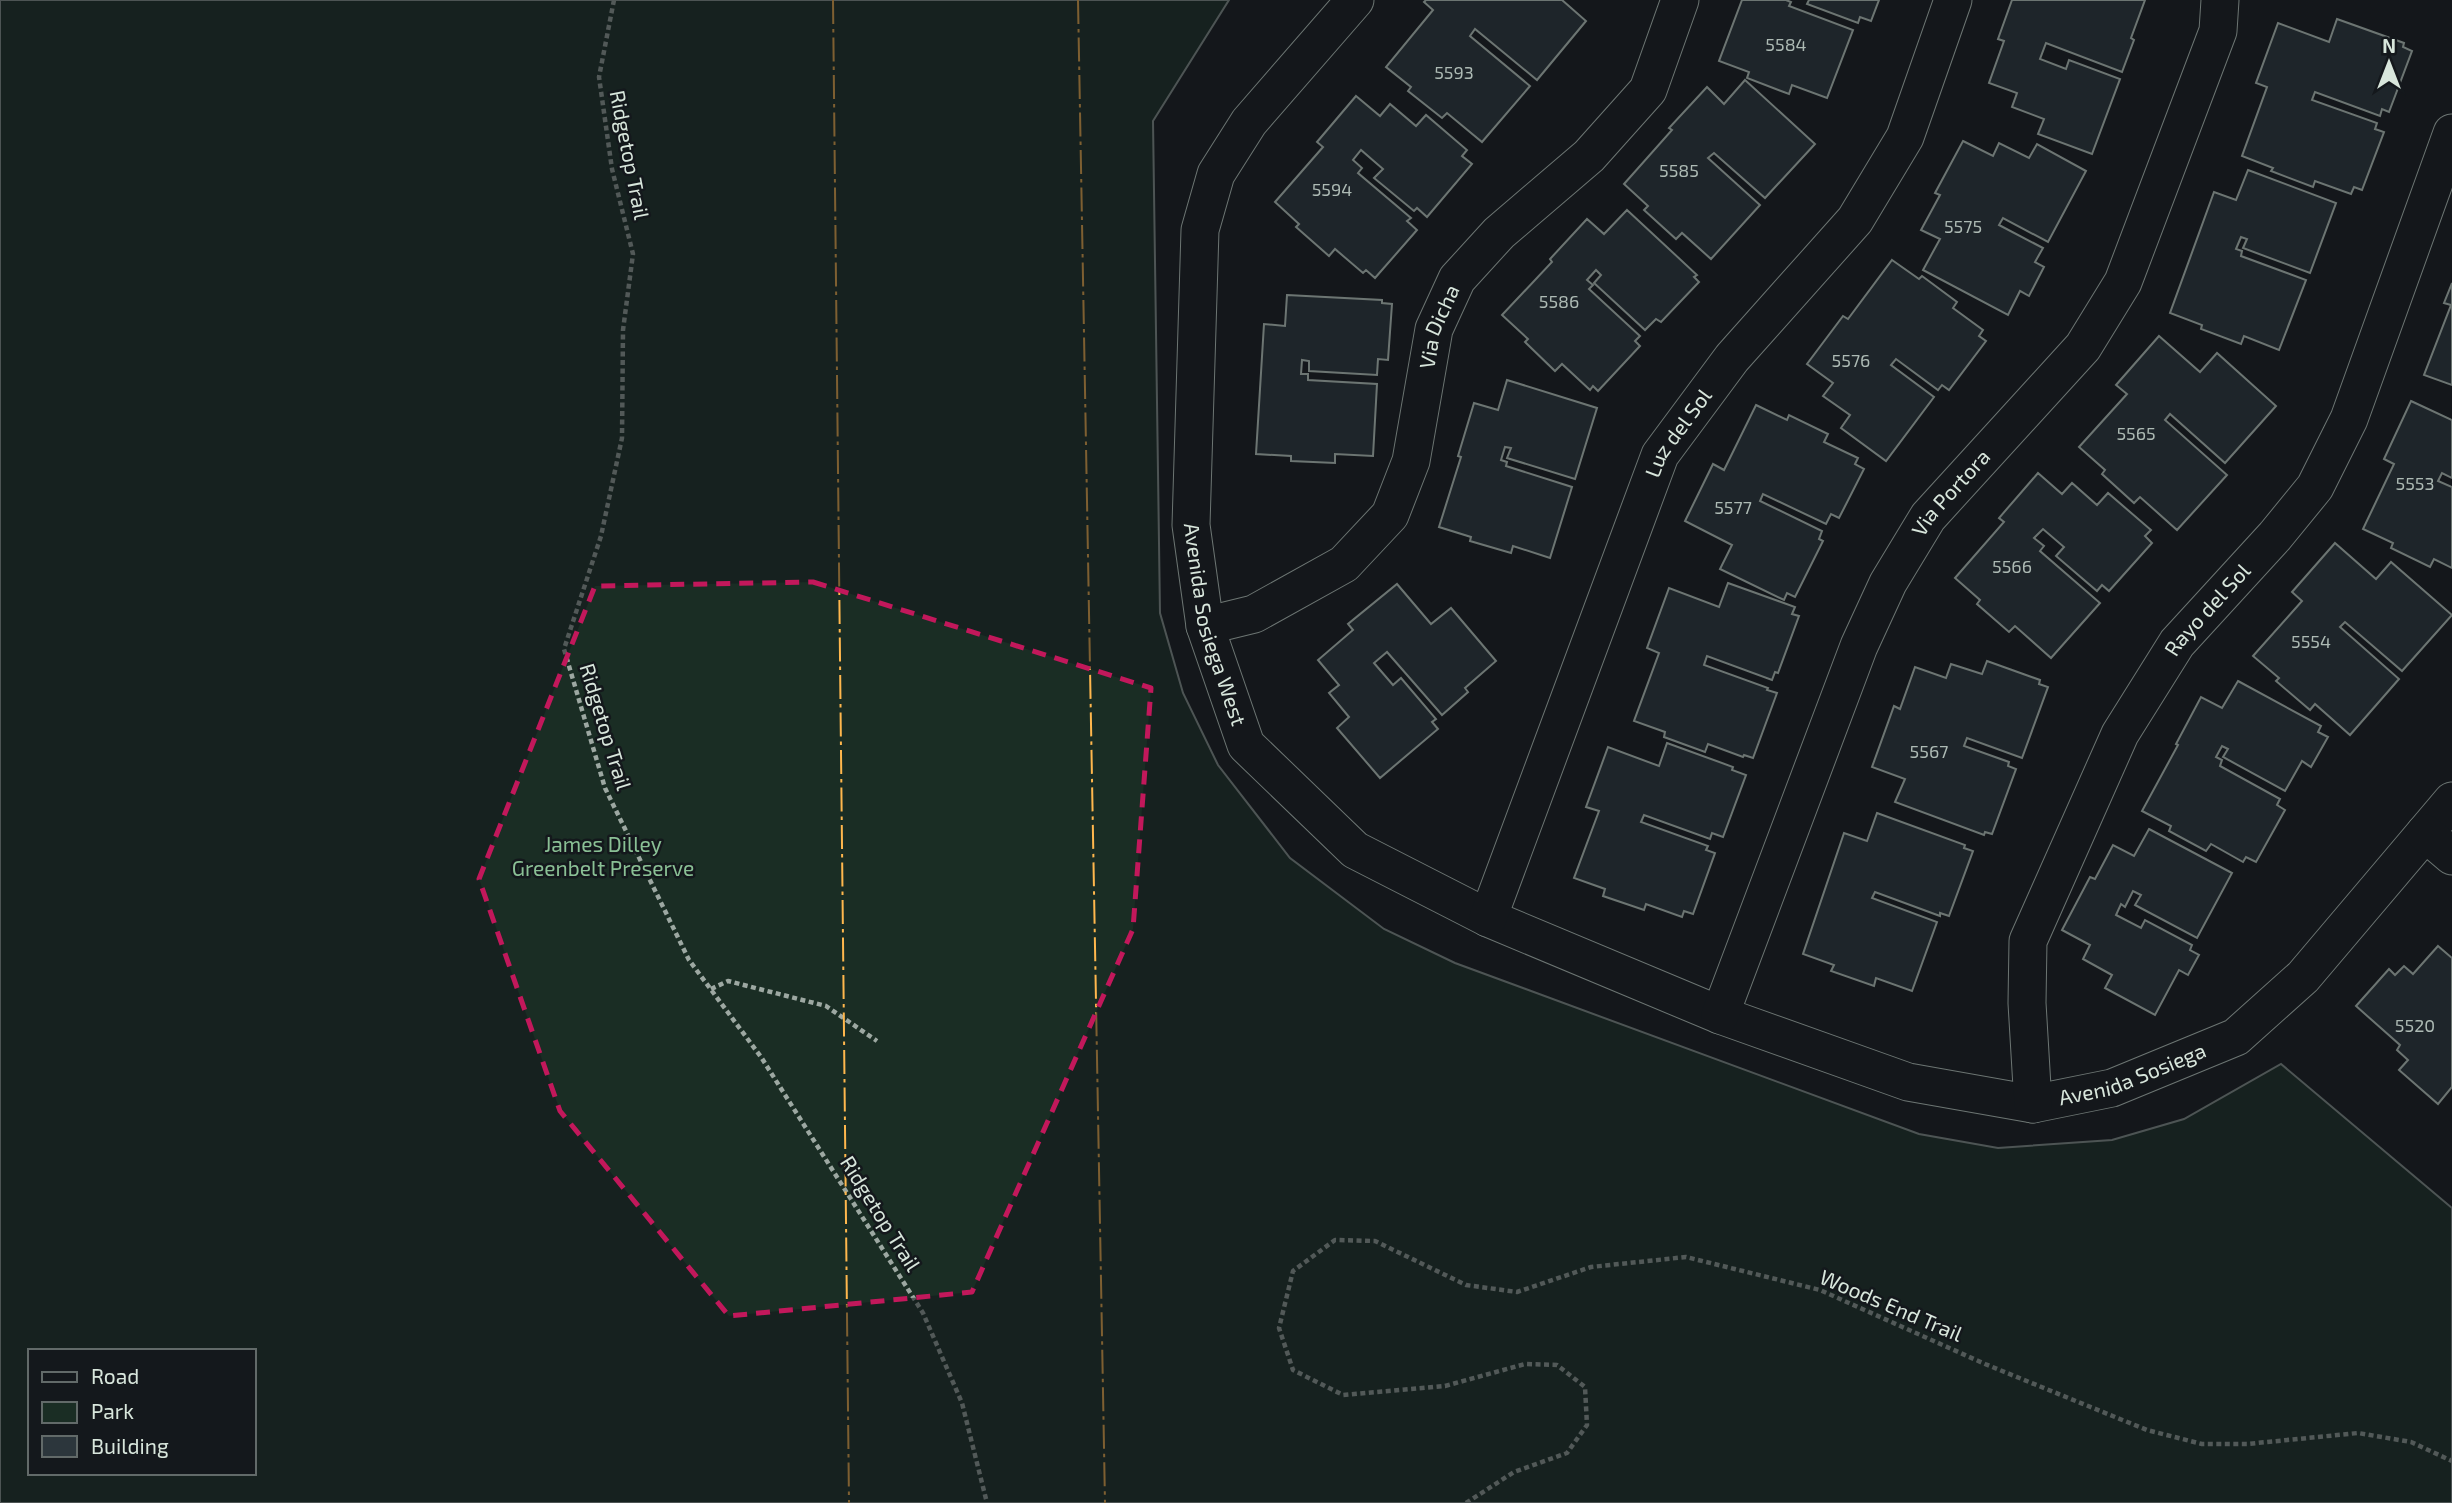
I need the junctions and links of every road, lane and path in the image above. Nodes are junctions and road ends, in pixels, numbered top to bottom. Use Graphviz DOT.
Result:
graph roads {
  1 [pos="614,0"];
  2 [pos="1354,0"];
  3 [pos="1680,0"];
  4 [pos="1953,0"];
  5 [pos="2220,0"];
  6 [pos="2452,133"];
  7 [pos="1205,626"];
  8 [pos="2452,801"];
  9 [pos="2439,845"];
  10 [pos="1488,918"];
  11 [pos="711,989"];
  12 [pos="1720,1014"];
  13 [pos="877,1041"];
  14 [pos="2033,1104"];
  15 [pos="2452,1461"];
  16 [pos="987,1503"];
  17 [pos="1466,1503"];
  1 -- 11 [label="path, Ridgetop Trail"];
  2 -- 7 [label="street, Avenida Sosiega West"];
  3 -- 7 [label="street, Via Dicha"];
  4 -- 10 [label="street, Luz del Sol"];
  5 -- 12 [label="street, Via Portora"];
  6 -- 14 [label="street, Rayo del Sol"];
  7 -- 10 [label="street, Avenida Sosiega West"];
  8 -- 9 [label="street, Avenida Sosiega"];
  9 -- 14 [label="street, Avenida Sosiega"];
  10 -- 12 [label="street, Avenida Sosiega West"];
  11 -- 13 [label="path"];
  11 -- 16 [label="path, Ridgetop Trail"];
  12 -- 14 [label="street, Avenida Sosiega"];
  15 -- 17 [label="path, Woods End Trail"];
}
